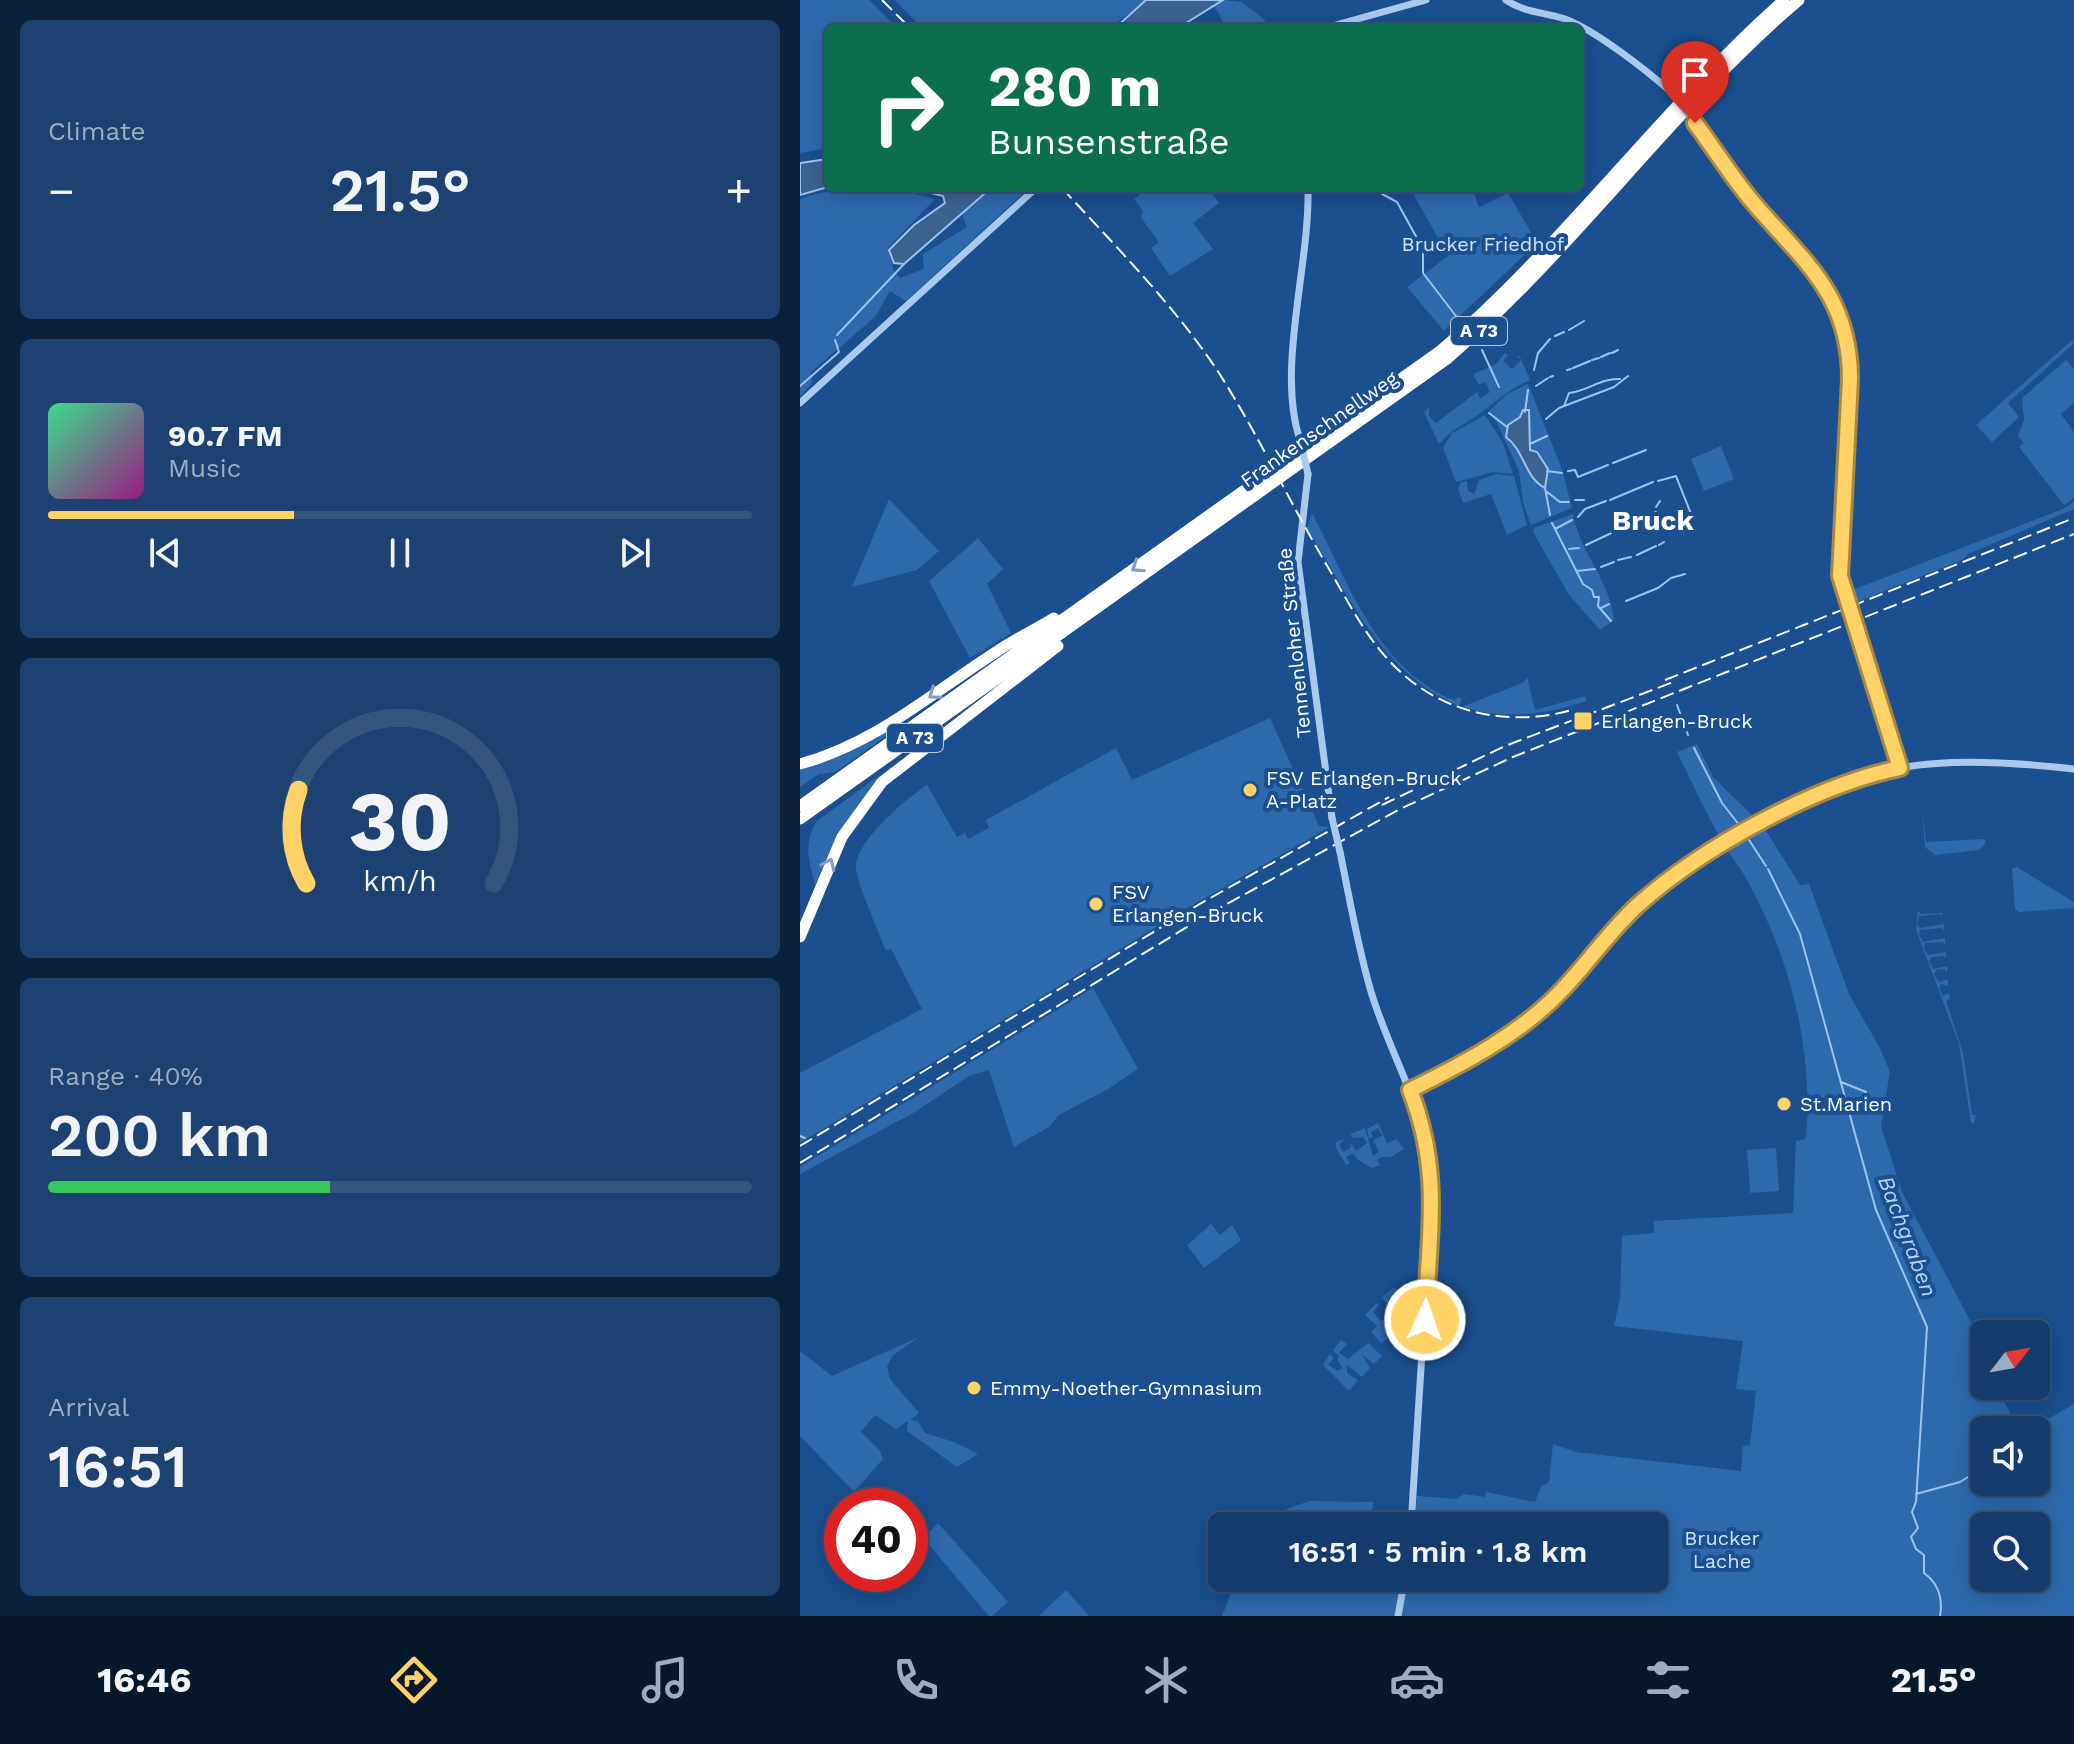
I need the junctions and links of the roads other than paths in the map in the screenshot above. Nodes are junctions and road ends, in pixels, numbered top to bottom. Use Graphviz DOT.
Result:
graph roads {
  1 [pos="1426,0"];
  2 [pos="1506,0"];
  3 [pos="1784,0"];
  4 [pos="1799,0"];
  5 [pos="1339,24"];
  6 [pos="1575,24"];
  7 [pos="1584,30"];
  8 [pos="1032,192"];
  9 [pos="1308,192"];
  10 [pos="800,403"];
  11 [pos="1100,592"];
  12 [pos="1115,598"];
  13 [pos="800,764"];
  14 [pos="1900,768"];
  15 [pos="2074,769"];
  16 [pos="848,786"];
  17 [pos="800,806"];
  18 [pos="800,819"];
  19 [pos="800,828"];
  20 [pos="800,937"];
  21 [pos="1410,1090"];
  22 [pos="1412,1512"];
  23 [pos="1402,1592"];
  24 [pos="1398,1616"];
  1 -- 5 [label="street"];
  2 -- 6 [label="street, bridge"];
  3 -- 11 [label="highway, Frankenschnellweg / A 73, one-way"];
  4 -- 12 [label="highway, Frankenschnellweg / A 73"];
  7 -- 14 [label="street, bridge"];
  8 -- 10 [label="street"];
  9 -- 21 [label="street, Tennenloher Straße, bridge"];
  11 -- 13 [label="highway, one-way"];
  11 -- 17 [label="highway, Frankenschnellweg / A 73"];
  12 -- 16 [label="highway, Frankenschnellweg / A 73"];
  20 -- 12 [label="highway, one-way"];
  14 -- 15 [label="street"];
  14 -- 21 [label="street"];
  16 -- 18 [label="highway, Frankenschnellweg / A 73"];
  16 -- 19 [label="highway"];
  21 -- 22 [label="street, Tennenloher Straße"];
  23 -- 24 [label="street"];
}
